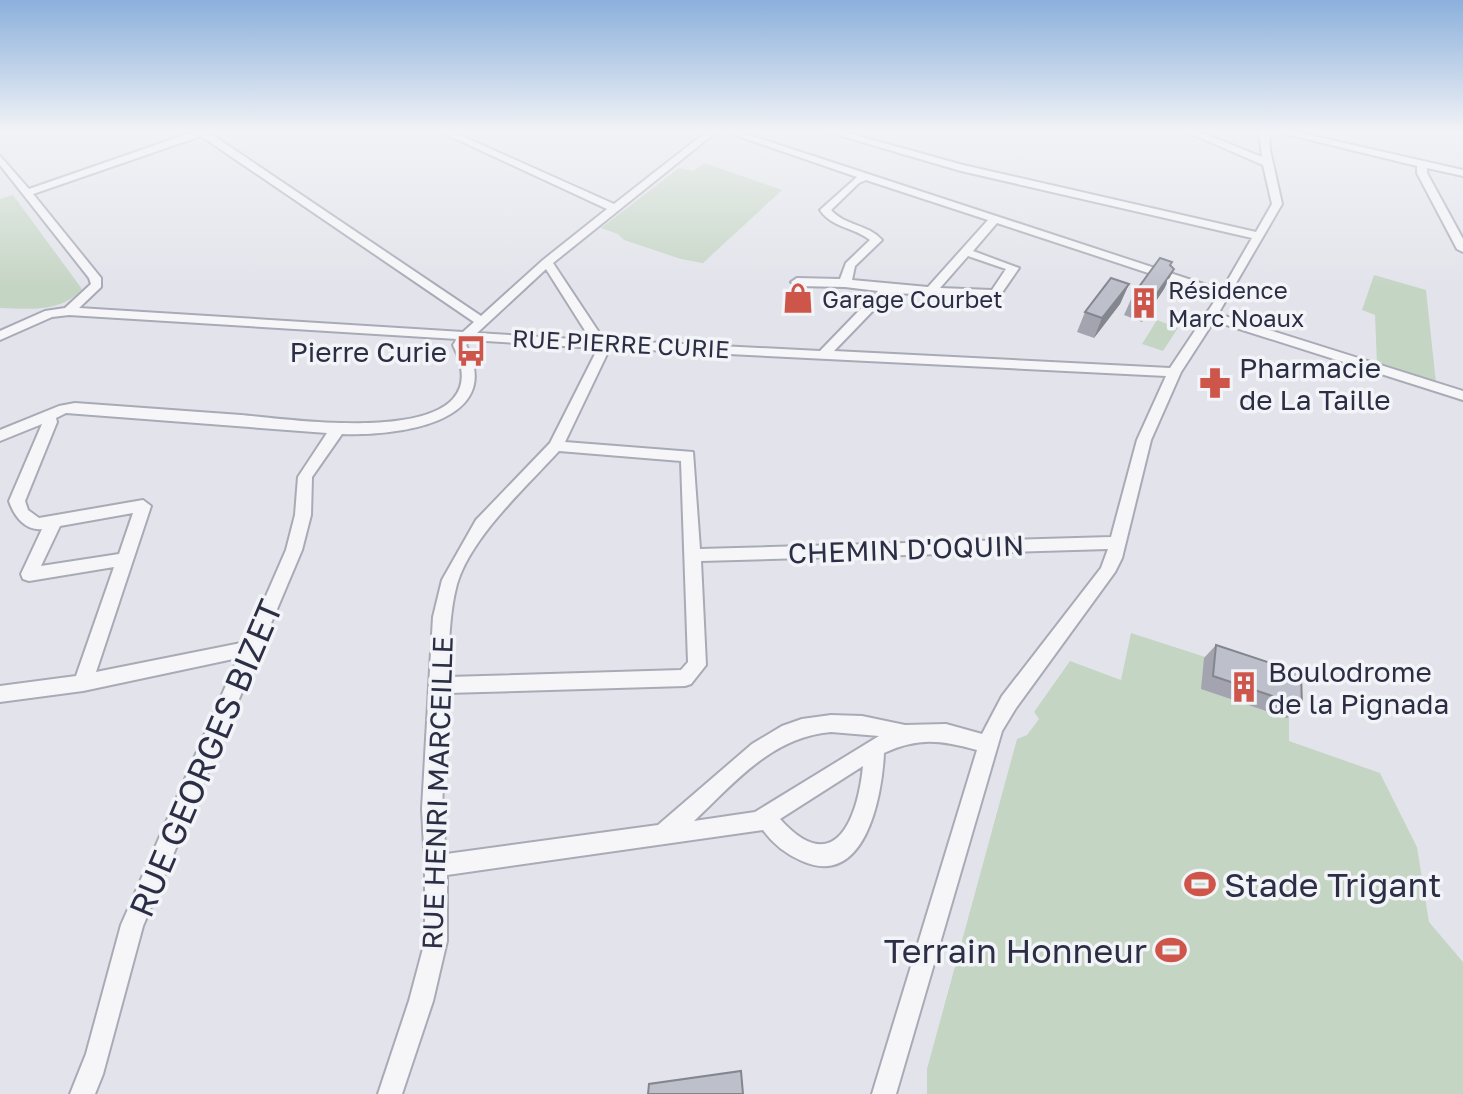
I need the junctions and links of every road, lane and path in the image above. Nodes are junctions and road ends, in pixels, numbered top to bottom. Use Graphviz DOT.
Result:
graph roads {
  1 [pos="18,183"];
  2 [pos="56,183"];
  3 [pos="276,183"];
  4 [pos="558,183"];
  5 [pos="645,183"];
  6 [pos="864,183"];
  7 [pos="878,183"];
  8 [pos="1027,183"];
  9 [pos="1273,183"];
  10 [pos="1427,183"];
  11 [pos="27,193"];
  12 [pos="613,208"];
  13 [pos="995,219"];
  14 [pos="1260,236"];
  15 [pos="1463,249"];
  16 [pos="966,252"];
  17 [pos="547,262"];
  18 [pos="797,282"];
  19 [pos="845,283"];
  20 [pos="887,289"];
  21 [pos="931,291"];
  22 [pos="1222,294"];
  23 [pos="69,311"];
  24 [pos="1208,315"];
  25 [pos="481,321"];
  26 [pos="468,334"];
  27 [pos="0,336"];
  28 [pos="600,344"];
  29 [pos="824,354"];
  30 [pos="1174,372"];
  31 [pos="1463,396"];
  32 [pos="48,415"];
  33 [pos="338,429"];
  34 [pos="0,436"];
  35 [pos="556,446"];
  36 [pos="54,521"];
  37 [pos="1118,543"];
  38 [pos="694,555"];
  39 [pos="125,559"];
  40 [pos="251,648"];
  41 [pos="83,683"];
  42 [pos="440,685"];
  43 [pos="0,694"];
  44 [pos="905,734"];
  45 [pos="987,744"];
  46 [pos="874,748"];
  47 [pos="767,819"];
  48 [pos="664,834"];
  49 [pos="436,866"];
  50 [pos="82,1094"];
  51 [pos="390,1094"];
  52 [pos="884,1094"];
  1 -- 11 [label="street"];
  2 -- 11 [label="street"];
  3 -- 25 [label="street"];
  4 -- 12 [label="street"];
  5 -- 12 [label="street"];
  6 -- 19 [label="street"];
  7 -- 13 [label="street"];
  8 -- 14 [label="street"];
  9 -- 14 [label="street"];
  10 -- 15 [label="street"];
  11 -- 23 [label="street"];
  12 -- 17 [label="street"];
  13 -- 16 [label="street"];
  13 -- 22 [label="street"];
  14 -- 22 [label="street"];
  16 -- 21 [label="street"];
  16 -- 21 [label="street"];
  17 -- 25 [label="street"];
  17 -- 28 [label="street"];
  18 -- 19 [label="street"];
  19 -- 20 [label="street"];
  20 -- 21 [label="street"];
  20 -- 29 [label="street"];
  22 -- 24 [label="street"];
  23 -- 26 [label="street, RUE PIERRE CURIE"];
  23 -- 27 [label="street, RUE PIERRE CURIE"];
  24 -- 30 [label="street"];
  24 -- 31 [label="street"];
  25 -- 26 [label="street"];
  26 -- 28 [label="street, RUE PIERRE CURIE"];
  26 -- 33 [label="street"];
  28 -- 29 [label="street, RUE PIERRE CURIE"];
  28 -- 35 [label="street, RUE HENRI MARCEILLE"];
  29 -- 30 [label="street, RUE PIERRE CURIE"];
  30 -- 37 [label="street"];
  32 -- 33 [label="street"];
  32 -- 34 [label="street"];
  32 -- 36 [label="street"];
  33 -- 40 [label="street, RUE GEORGES BIZET"];
  35 -- 38 [label="street"];
  35 -- 42 [label="street, RUE HENRI MARCEILLE"];
  36 -- 39 [label="street"];
  36 -- 39 [label="street"];
  37 -- 38 [label="street, CHEMIN D'OQUIN"];
  37 -- 45 [label="street"];
  38 -- 42 [label="street"];
  39 -- 41 [label="street"];
  40 -- 41 [label="street"];
  40 -- 50 [label="street, RUE GEORGES BIZET"];
  41 -- 43 [label="street"];
  42 -- 49 [label="street, RUE HENRI MARCEILLE"];
  44 -- 45 [label="street"];
  44 -- 46 [label="street"];
  44 -- 48 [label="street"];
  45 -- 52 [label="street"];
  46 -- 47 [label="street"];
  46 -- 47 [label="street"];
  47 -- 48 [label="street"];
  48 -- 49 [label="street"];
  49 -- 51 [label="street, RUE HENRI MARCEILLE"];
}
